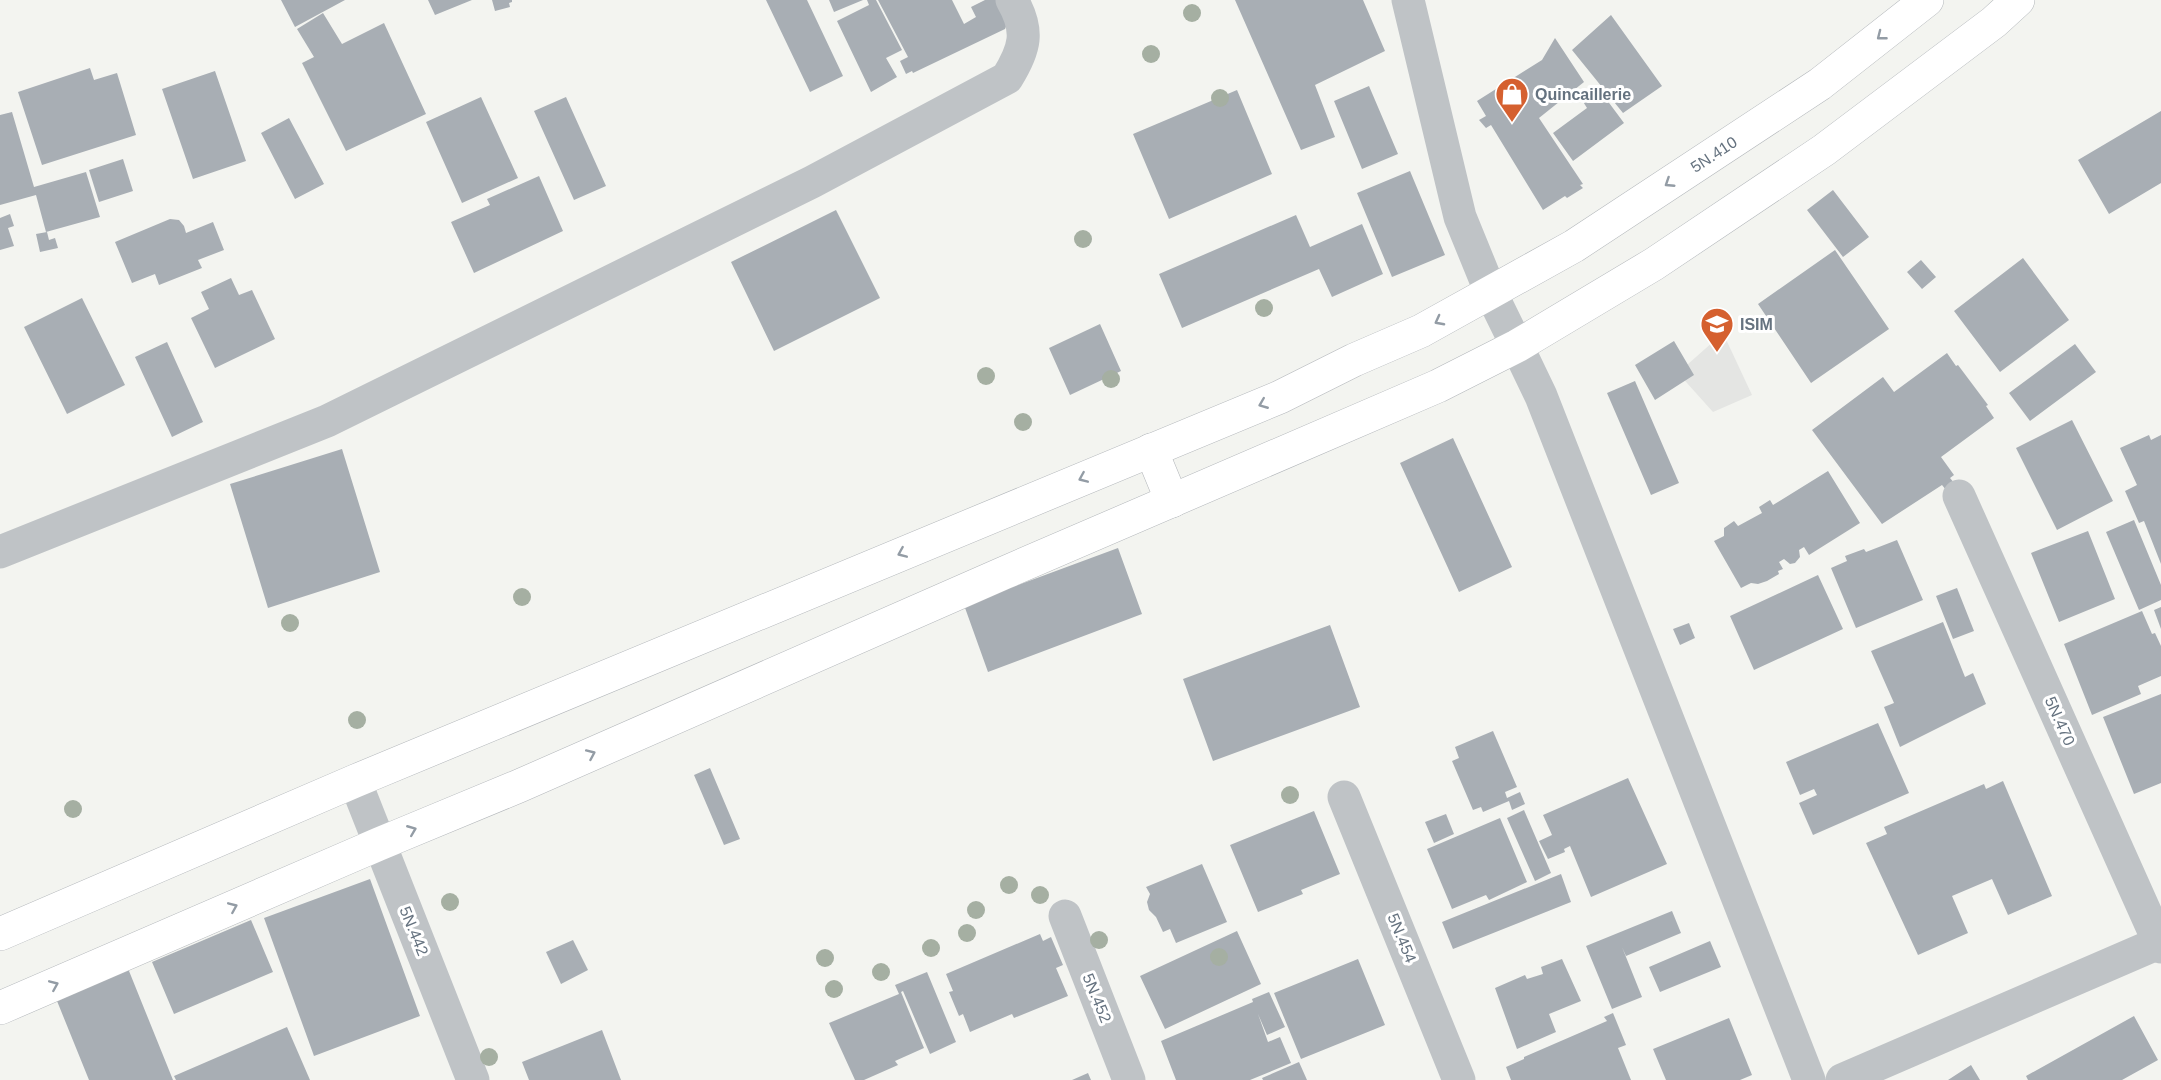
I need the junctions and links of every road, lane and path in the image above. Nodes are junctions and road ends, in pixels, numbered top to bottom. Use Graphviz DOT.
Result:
graph roads {
  1 [pos="1012,0"];
  2 [pos="1407,0"];
  3 [pos="1927,0"];
  4 [pos="2018,0"];
  5 [pos="1491,293"];
  6 [pos="1517,346"];
  7 [pos="1151,450"];
  8 [pos="1959,496"];
  9 [pos="1172,501"];
  10 [pos="0,552"];
  11 [pos="355,781"];
  12 [pos="1344,797"];
  13 [pos="379,844"];
  14 [pos="1065,916"];
  15 [pos="0,934"];
  16 [pos="2160,944"];
  17 [pos="0,1008"];
  18 [pos="473,1080"];
  19 [pos="1130,1080"];
  20 [pos="1459,1080"];
  21 [pos="1809,1080"];
  22 [pos="1842,1080"];
  1 -- 10 [label="street"];
  2 -- 5 [label="street"];
  3 -- 5 [label="main road, 5N.410, one-way"];
  4 -- 6 [label="main road"];
  5 -- 6 [label="street"];
  5 -- 7 [label="main road, 5N.410, one-way"];
  6 -- 9 [label="main road"];
  6 -- 21 [label="street"];
  7 -- 9 [label="main road"];
  7 -- 11 [label="main road, 5N.410, one-way"];
  8 -- 16 [label="street, 5N.470"];
  13 -- 9 [label="main road, one-way"];
  11 -- 13 [label="street, 5N.442"];
  11 -- 15 [label="main road, 5N.410"];
  12 -- 20 [label="street, 5N.454"];
  17 -- 13 [label="main road, one-way"];
  13 -- 18 [label="street, 5N.442"];
  14 -- 19 [label="street, 5N.452"];
  16 -- 22 [label="street"];
}
